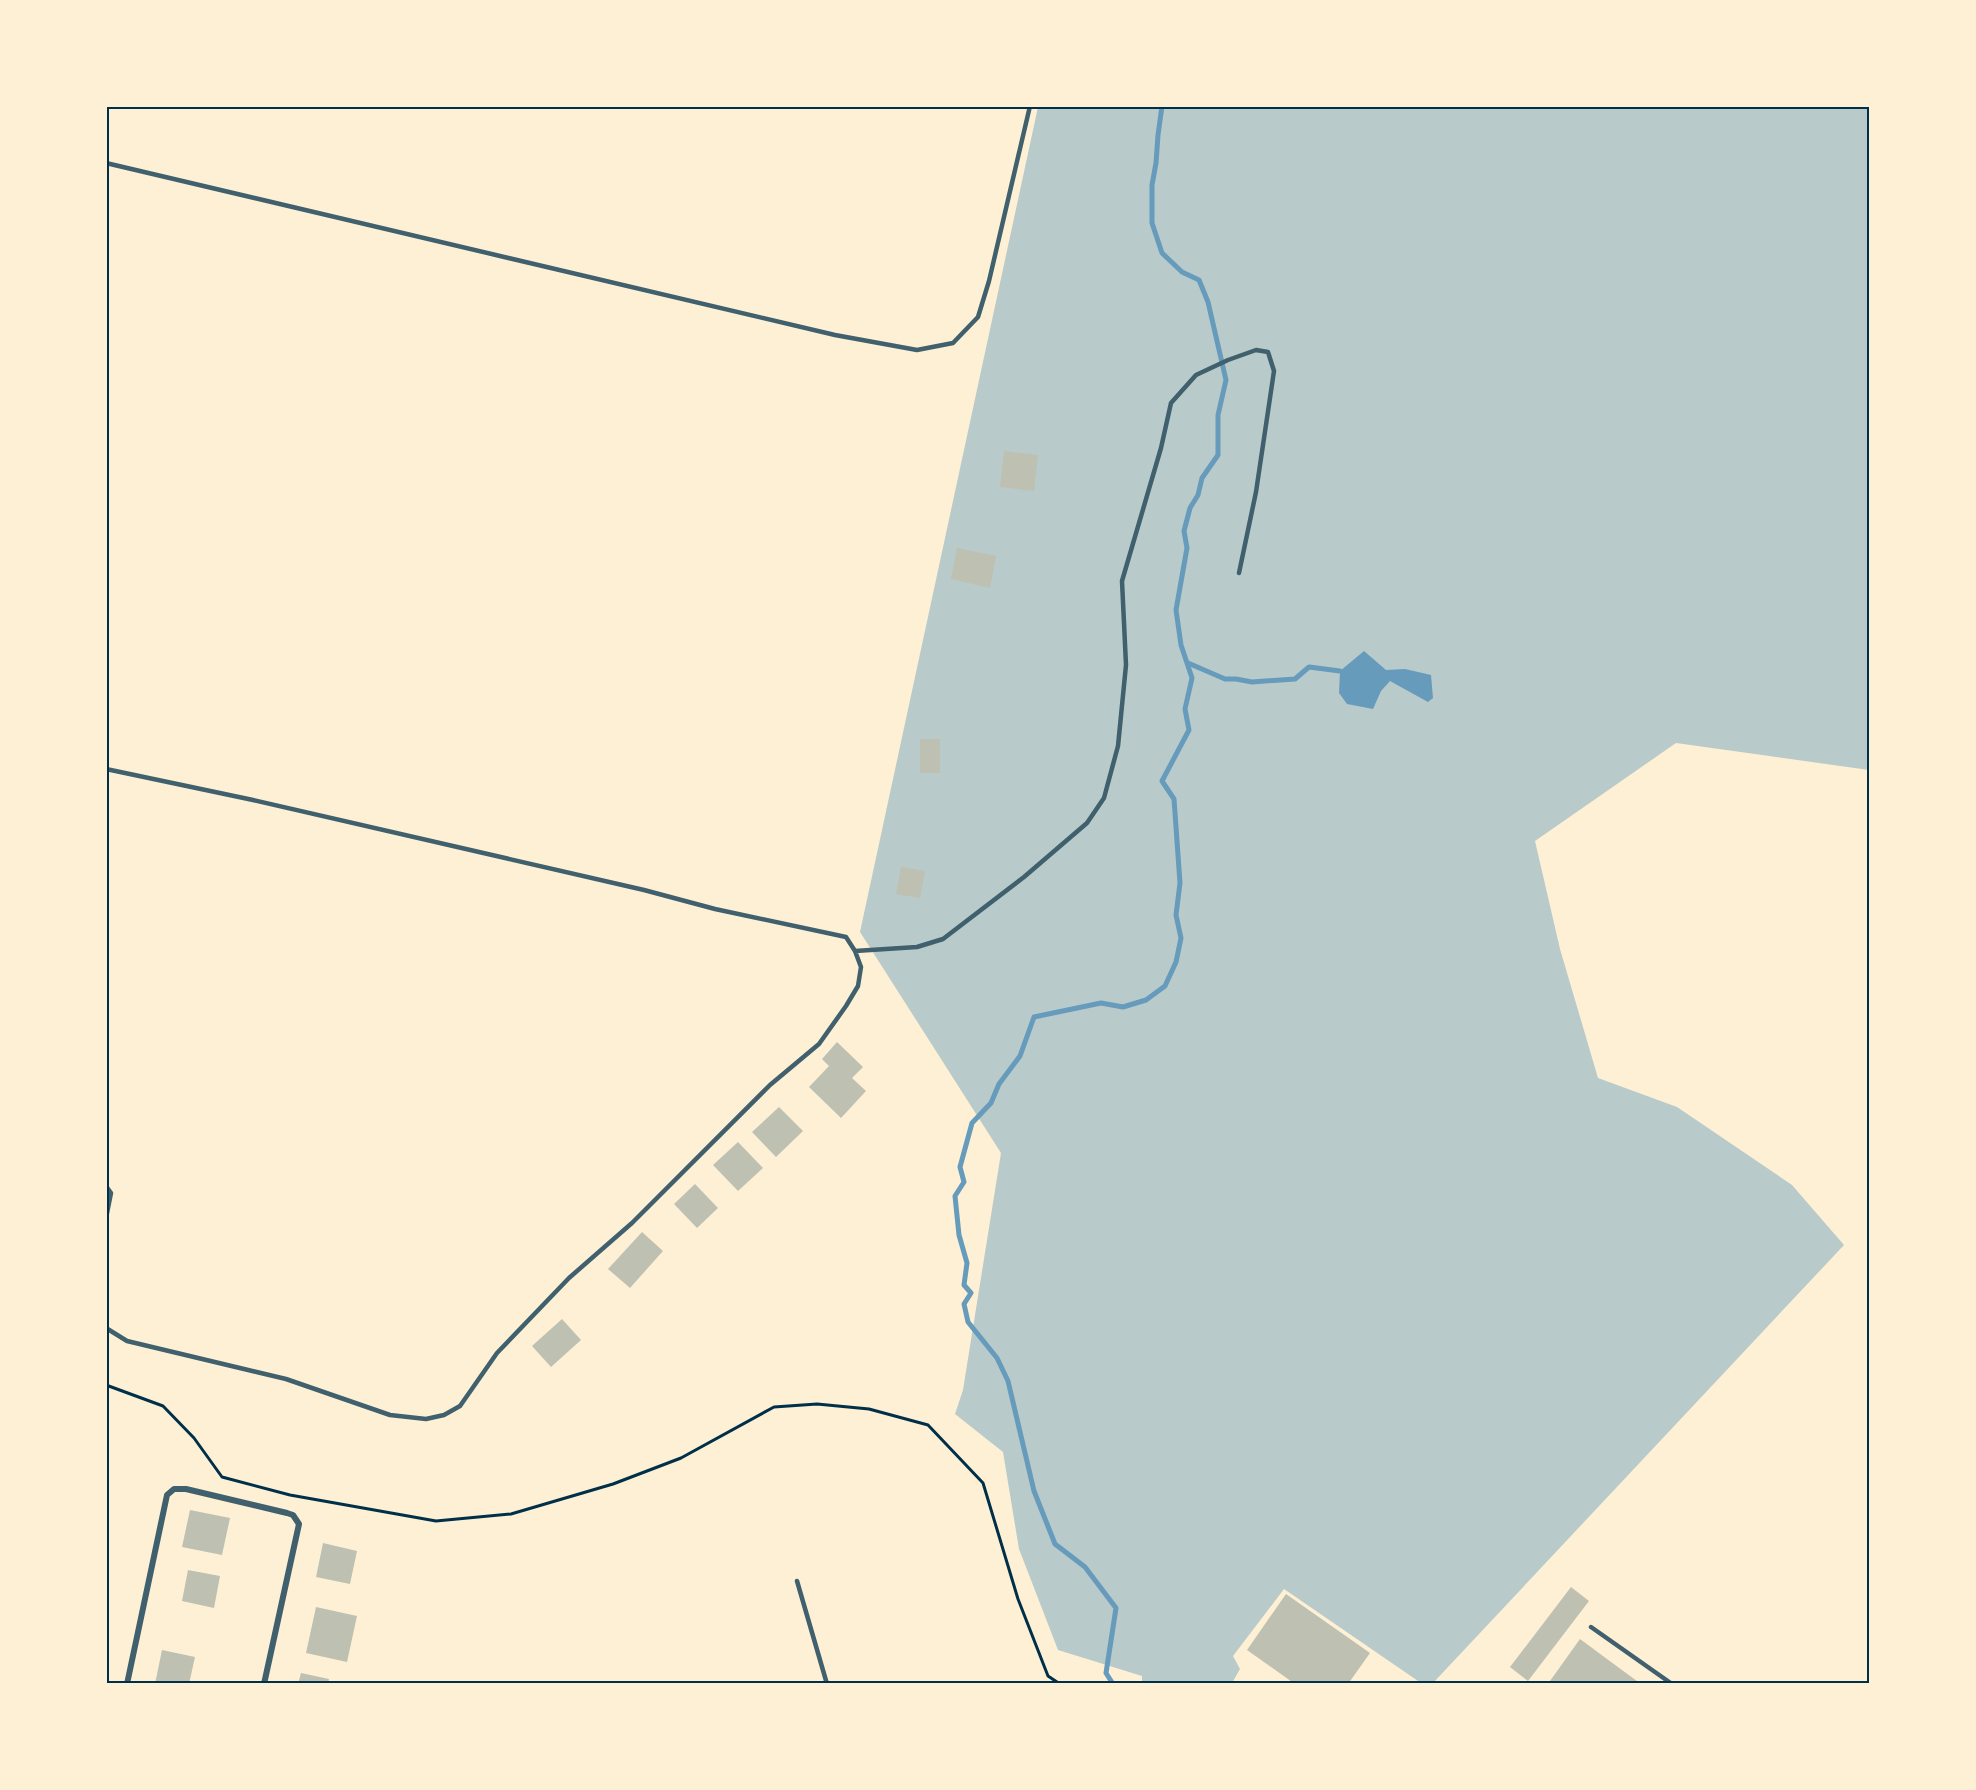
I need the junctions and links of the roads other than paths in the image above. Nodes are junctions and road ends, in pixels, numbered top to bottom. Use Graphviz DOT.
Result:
graph roads {
  1 [pos="1030,106"];
  2 [pos="106,163"];
  3 [pos="1239,573"];
  4 [pos="106,769"];
  5 [pos="855,951"];
  6 [pos="106,1186"];
  7 [pos="106,1218"];
  8 [pos="106,1328"];
  9 [pos="797,1581"];
  10 [pos="1591,1628"];
  11 [pos="127,1683"];
  12 [pos="264,1683"];
  13 [pos="827,1683"];
  14 [pos="1672,1683"];
  1 -- 2 [label="lane"];
  3 -- 5 [label="lane"];
  4 -- 5 [label="lane"];
  5 -- 8 [label="lane"];
  6 -- 7 [label="lane"];
  9 -- 13 [label="lane"];
  10 -- 14 [label="lane"];
  11 -- 12 [label="street"];
}
